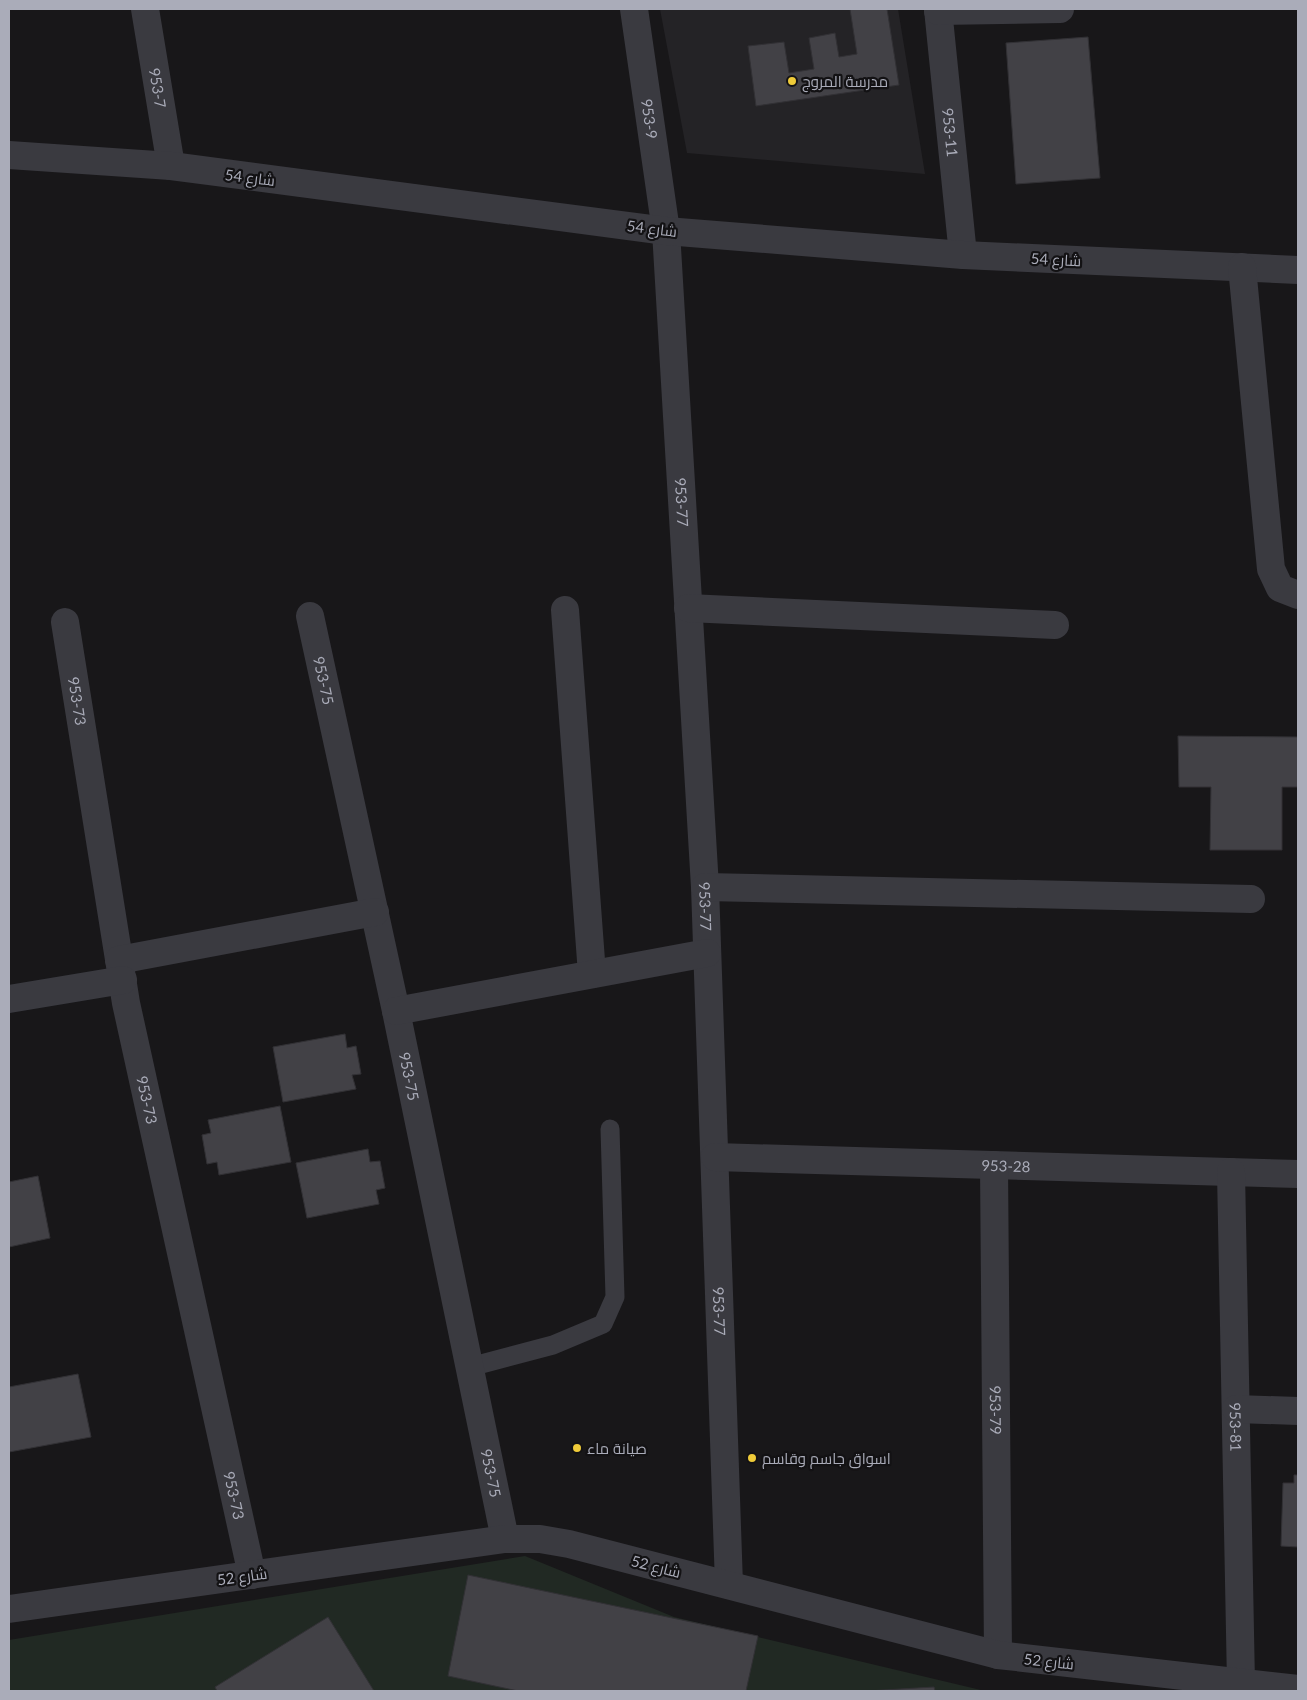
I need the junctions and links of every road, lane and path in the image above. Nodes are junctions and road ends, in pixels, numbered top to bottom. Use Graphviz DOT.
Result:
graph roads {
  1 [pos="145,9"];
  2 [pos="634,9"];
  3 [pos="1060,9"];
  4 [pos="938,10"];
  5 [pos="9,155"];
  6 [pos="171,166"];
  7 [pos="666,230"];
  8 [pos="963,255"];
  9 [pos="1242,267"];
  10 [pos="1298,270"];
  11 [pos="1298,595"];
  12 [pos="688,608"];
  13 [pos="564,610"];
  14 [pos="310,616"];
  15 [pos="65,622"];
  16 [pos="1054,625"];
  17 [pos="705,888"];
  18 [pos="1251,899"];
  19 [pos="375,912"];
  20 [pos="707,953"];
  21 [pos="121,970"];
  22 [pos="592,974"];
  23 [pos="9,999"];
  24 [pos="396,1011"];
  25 [pos="610,1130"];
  26 [pos="715,1157"];
  27 [pos="994,1165"];
  28 [pos="1231,1172"];
  29 [pos="1298,1174"];
  30 [pos="470,1367"];
  31 [pos="1236,1409"];
  32 [pos="1298,1411"];
  33 [pos="506,1538"];
  34 [pos="252,1575"];
  35 [pos="729,1585"];
  36 [pos="9,1609"];
  37 [pos="998,1655"];
  38 [pos="1241,1682"];
  39 [pos="1298,1689"];
  1 -- 6 [label="street, 953-7"];
  2 -- 7 [label="street, 953-9"];
  3 -- 4 [label="street"];
  4 -- 8 [label="street, 953-11"];
  5 -- 6 [label="street, شارع 54"];
  6 -- 7 [label="street, شارع 54"];
  7 -- 8 [label="street, شارع 54"];
  7 -- 12 [label="street, 953-77"];
  8 -- 9 [label="street, شارع 54"];
  9 -- 10 [label="street, شارع 54"];
  9 -- 11 [label="street"];
  12 -- 16 [label="street"];
  12 -- 17 [label="street, 953-77"];
  13 -- 22 [label="street"];
  14 -- 19 [label="street, 953-75"];
  15 -- 21 [label="street, 953-73"];
  17 -- 18 [label="street"];
  17 -- 20 [label="street, 953-77"];
  19 -- 21 [label="street"];
  19 -- 24 [label="street, 953-75"];
  20 -- 22 [label="street"];
  20 -- 26 [label="street, 953-77"];
  21 -- 23 [label="street"];
  21 -- 34 [label="street, 953-73"];
  22 -- 24 [label="street"];
  24 -- 30 [label="street, 953-75"];
  25 -- 30 [label="lane"];
  26 -- 27 [label="street, 953-28"];
  26 -- 35 [label="street, 953-77"];
  27 -- 28 [label="street, 953-28"];
  27 -- 37 [label="street, 953-79"];
  28 -- 29 [label="street, 953-28"];
  28 -- 31 [label="street, 953-81"];
  30 -- 33 [label="street, 953-75"];
  31 -- 32 [label="street"];
  31 -- 38 [label="street, 953-81"];
  33 -- 34 [label="street, شارع 52"];
  33 -- 35 [label="street, شارع 52"];
  34 -- 36 [label="street, شارع 52"];
  35 -- 37 [label="street, شارع 52"];
  37 -- 38 [label="street, شارع 52"];
  38 -- 39 [label="street, شارع 52"];
}
